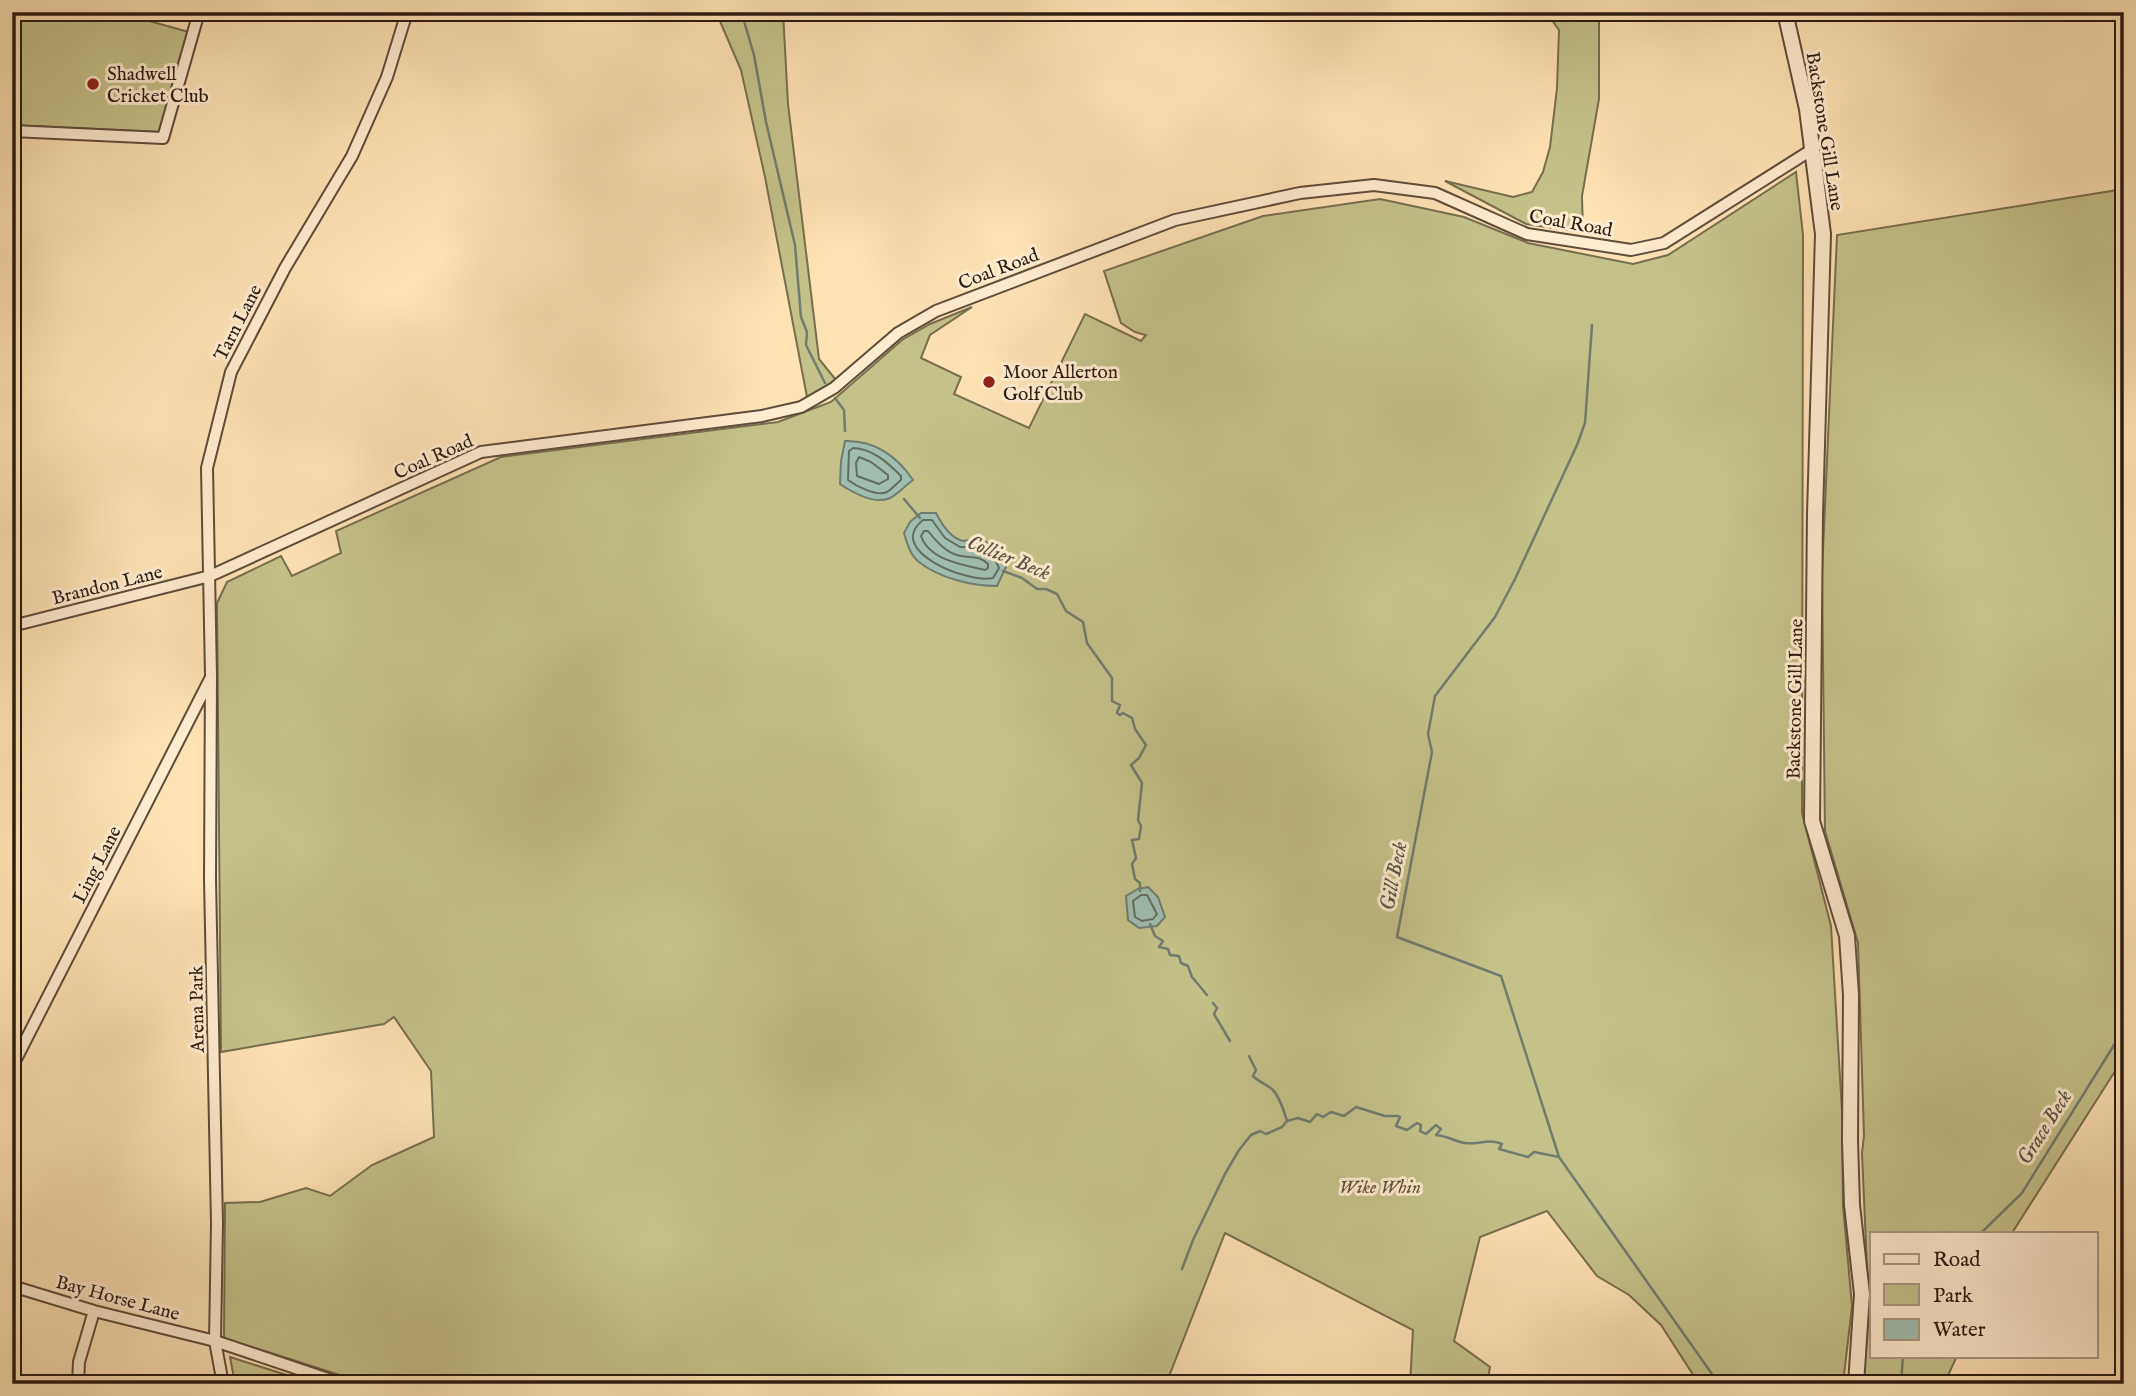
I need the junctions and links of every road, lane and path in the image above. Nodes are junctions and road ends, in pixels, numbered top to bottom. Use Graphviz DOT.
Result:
graph roads {
  1 [pos="199,12"];
  2 [pos="407,12"];
  3 [pos="1789,16"];
  4 [pos="12,131"];
  5 [pos="1813,149"];
  6 [pos="210,576"];
  7 [pos="12,626"];
  8 [pos="211,676"];
  9 [pos="12,1067"];
  10 [pos="12,1286"];
  11 [pos="94,1311"];
  12 [pos="215,1341"];
  13 [pos="78,1384"];
  14 [pos="223,1384"];
  15 [pos="343,1384"];
  16 [pos="1856,1384"];
  1 -- 4 [label="street"];
  2 -- 6 [label="street, Tarn Lane"];
  3 -- 5 [label="street, Backstone Gill Lane"];
  5 -- 6 [label="street, Coal Road"];
  5 -- 16 [label="street, Backstone Gill Lane"];
  6 -- 7 [label="street, Brandon Lane"];
  6 -- 8 [label="street, Tarn Lane"];
  8 -- 9 [label="street, Ling Lane"];
  8 -- 12 [label="street, Arena Park"];
  10 -- 11 [label="street, Bay Horse Lane"];
  11 -- 12 [label="street, Bay Horse Lane"];
  11 -- 13 [label="street"];
  12 -- 14 [label="street, Arena Park"];
  12 -- 15 [label="street, Bay Horse Lane"];
}
